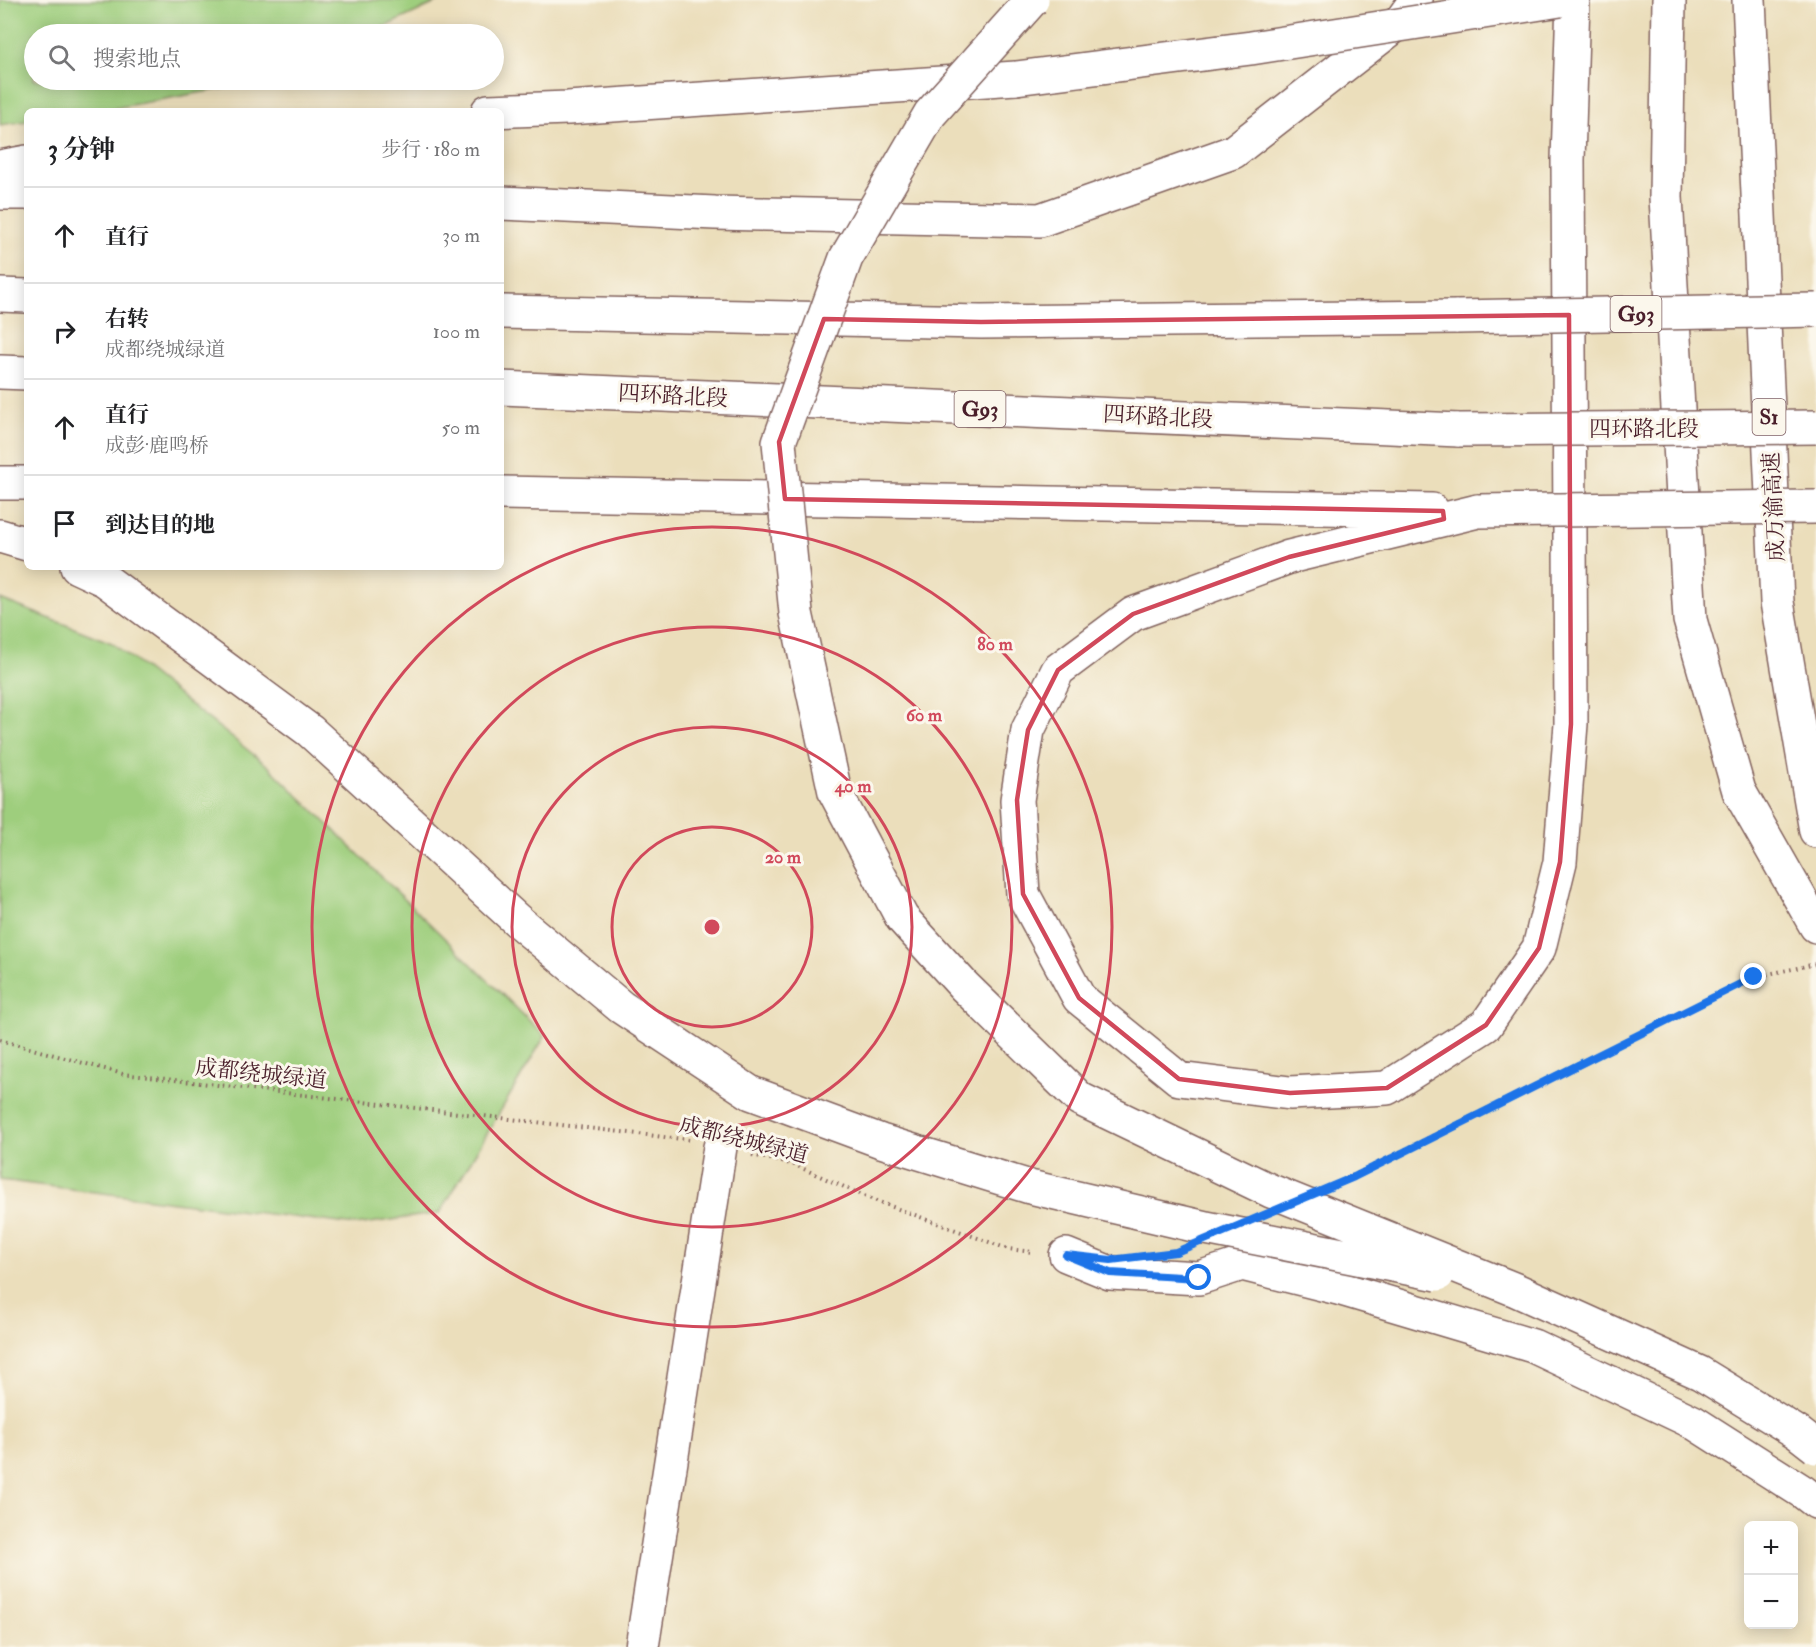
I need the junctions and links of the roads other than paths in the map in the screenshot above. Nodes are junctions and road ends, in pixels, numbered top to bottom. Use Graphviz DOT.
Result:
graph roads {
  1 [pos="1032,0"];
  2 [pos="1416,0"];
  3 [pos="1560,0"];
  4 [pos="1573,0"];
  5 [pos="1669,0"];
  6 [pos="1749,0"];
  7 [pos="504,110"];
  8 [pos="24,163"];
  9 [pos="0,167"];
  10 [pos="0,193"];
  11 [pos="24,193"];
  12 [pos="504,203"];
  13 [pos="0,295"];
  14 [pos="24,296"];
  15 [pos="1816,310"];
  16 [pos="504,312"];
  17 [pos="0,372"];
  18 [pos="24,373"];
  19 [pos="504,387"];
  20 [pos="1816,427"];
  21 [pos="0,483"];
  22 [pos="24,483"];
  23 [pos="504,493"];
  24 [pos="1816,507"];
  25 [pos="1478,511"];
  26 [pos="0,536"];
  27 [pos="24,543"];
  28 [pos="83,570"];
  29 [pos="1816,831"];
  30 [pos="1816,926"];
  31 [pos="720,1147"];
  32 [pos="1066,1255"];
  33 [pos="1516,1290"];
  34 [pos="1816,1447"];
  35 [pos="1816,1502"];
  36 [pos="642,1647"];
  1 -- 33 [label="main road, bridge"];
  2 -- 12 [label="main road"];
  3 -- 7 [label="main road, bridge"];
  4 -- 25 [label="main road"];
  5 -- 30 [label="main road"];
  6 -- 29 [label="main road, 成万渝高速 / S1"];
  8 -- 9 [label="main road"];
  10 -- 11 [label="main road"];
  13 -- 14 [label="main road"];
  15 -- 16 [label="main road, G93, bridge"];
  17 -- 18 [label="main road"];
  19 -- 20 [label="main road, 四环路北段 / G93, bridge"];
  21 -- 22 [label="main road"];
  23 -- 25 [label="main road"];
  24 -- 25 [label="main road, bridge"];
  26 -- 27 [label="main road"];
  28 -- 33 [label="main road, bridge"];
  31 -- 36 [label="main road"];
  32 -- 35 [label="main road"];
  33 -- 34 [label="main road, bridge"];
}
